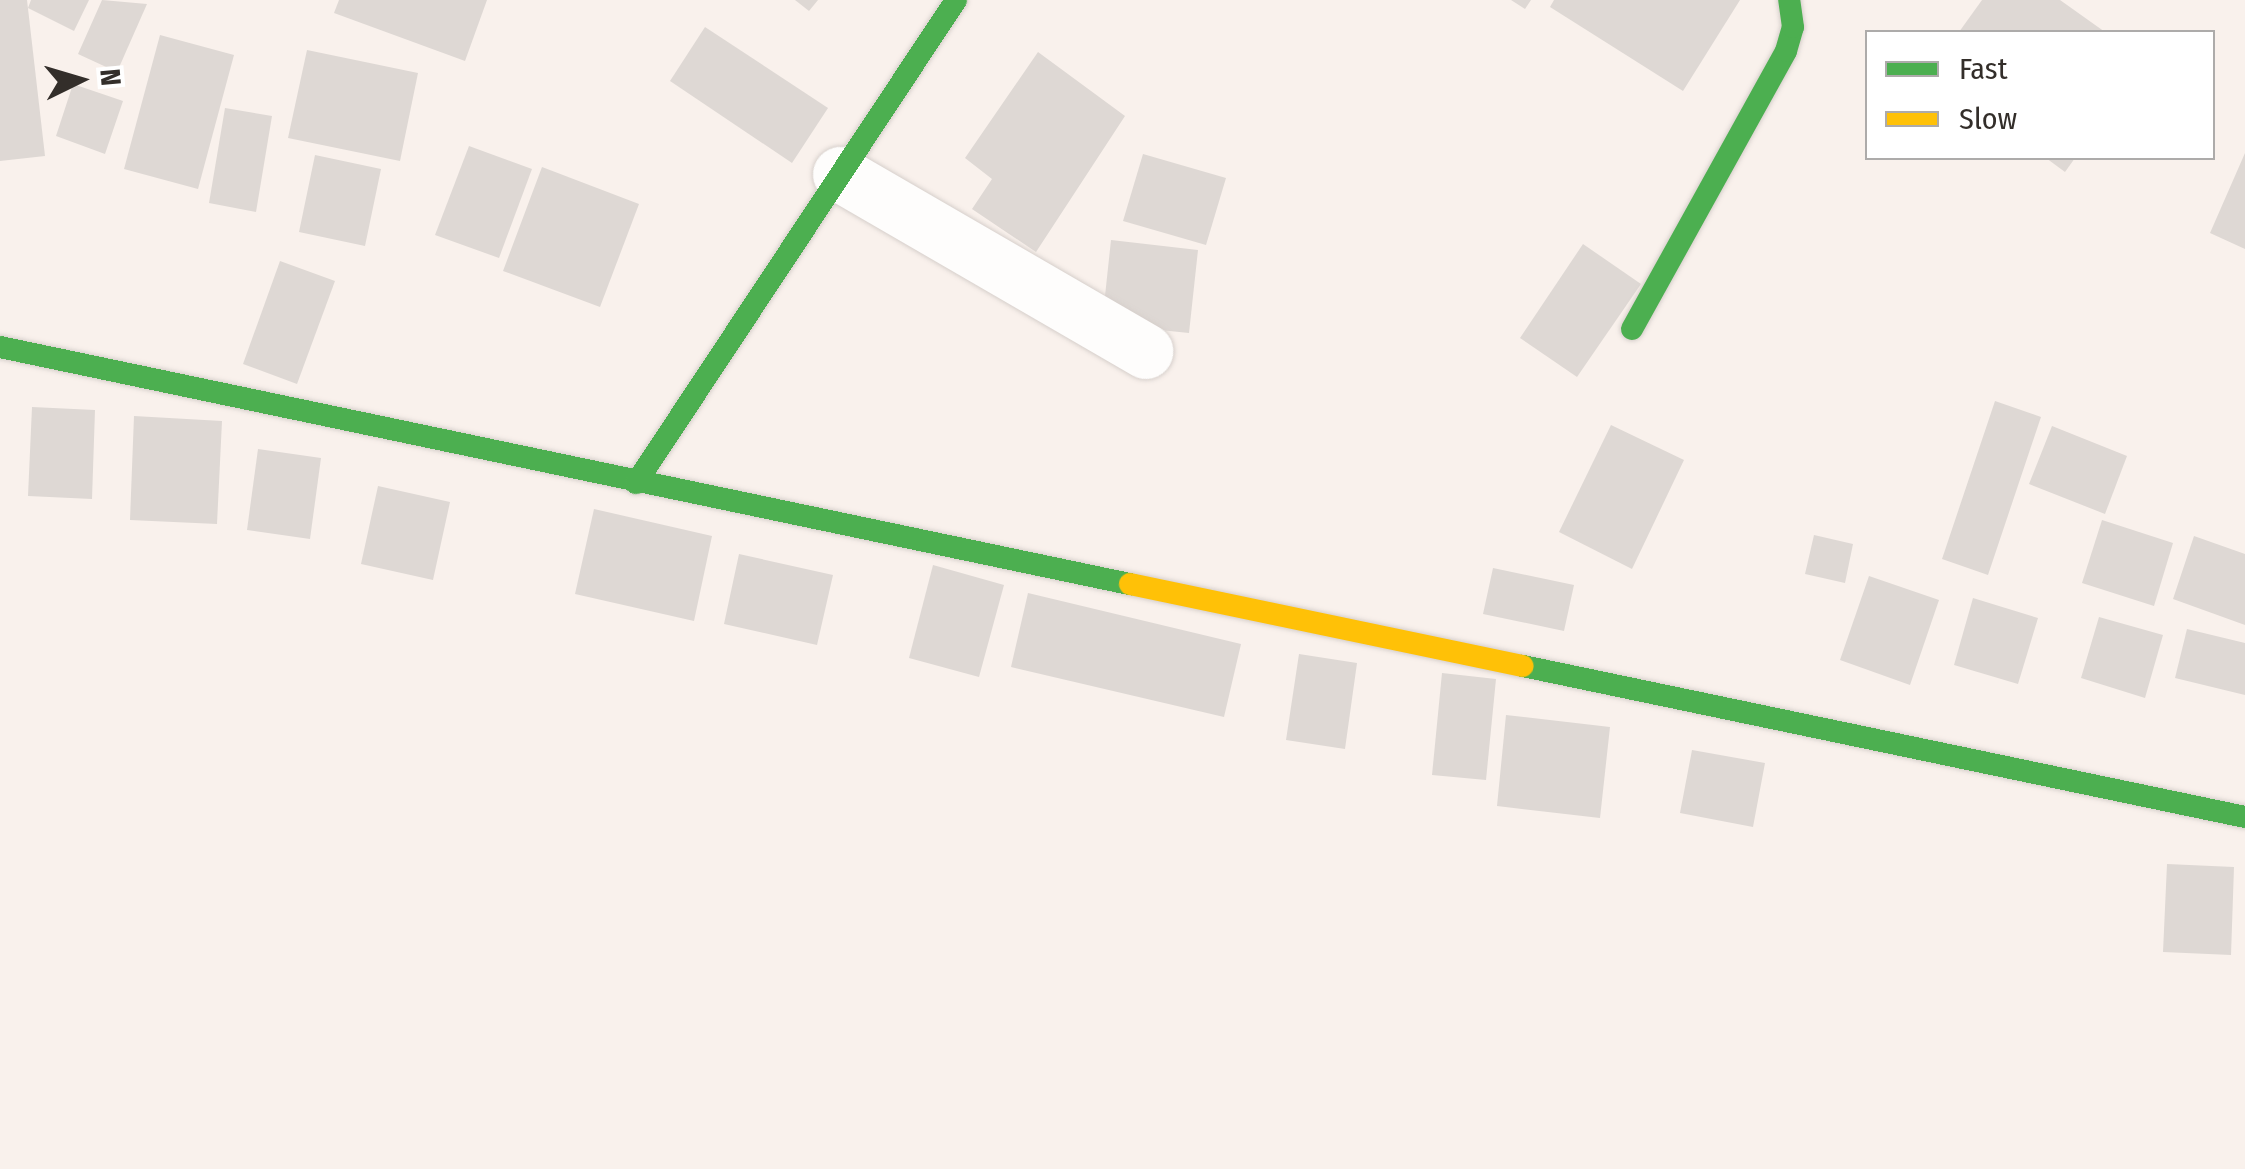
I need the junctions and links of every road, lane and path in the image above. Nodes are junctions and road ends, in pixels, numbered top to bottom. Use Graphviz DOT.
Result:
graph roads {
  1 [pos="956,0"];
  2 [pos="1789,0"];
  3 [pos="840,174"];
  4 [pos="1632,329"];
  5 [pos="0,347"];
  6 [pos="1145,350"];
  7 [pos="636,483"];
  8 [pos="2244,814"];
  1 -- 3 [label="street"];
  2 -- 4 [label="street"];
  3 -- 6 [label="street"];
  3 -- 7 [label="street"];
  5 -- 7 [label="street"];
  7 -- 8 [label="street"];
}
